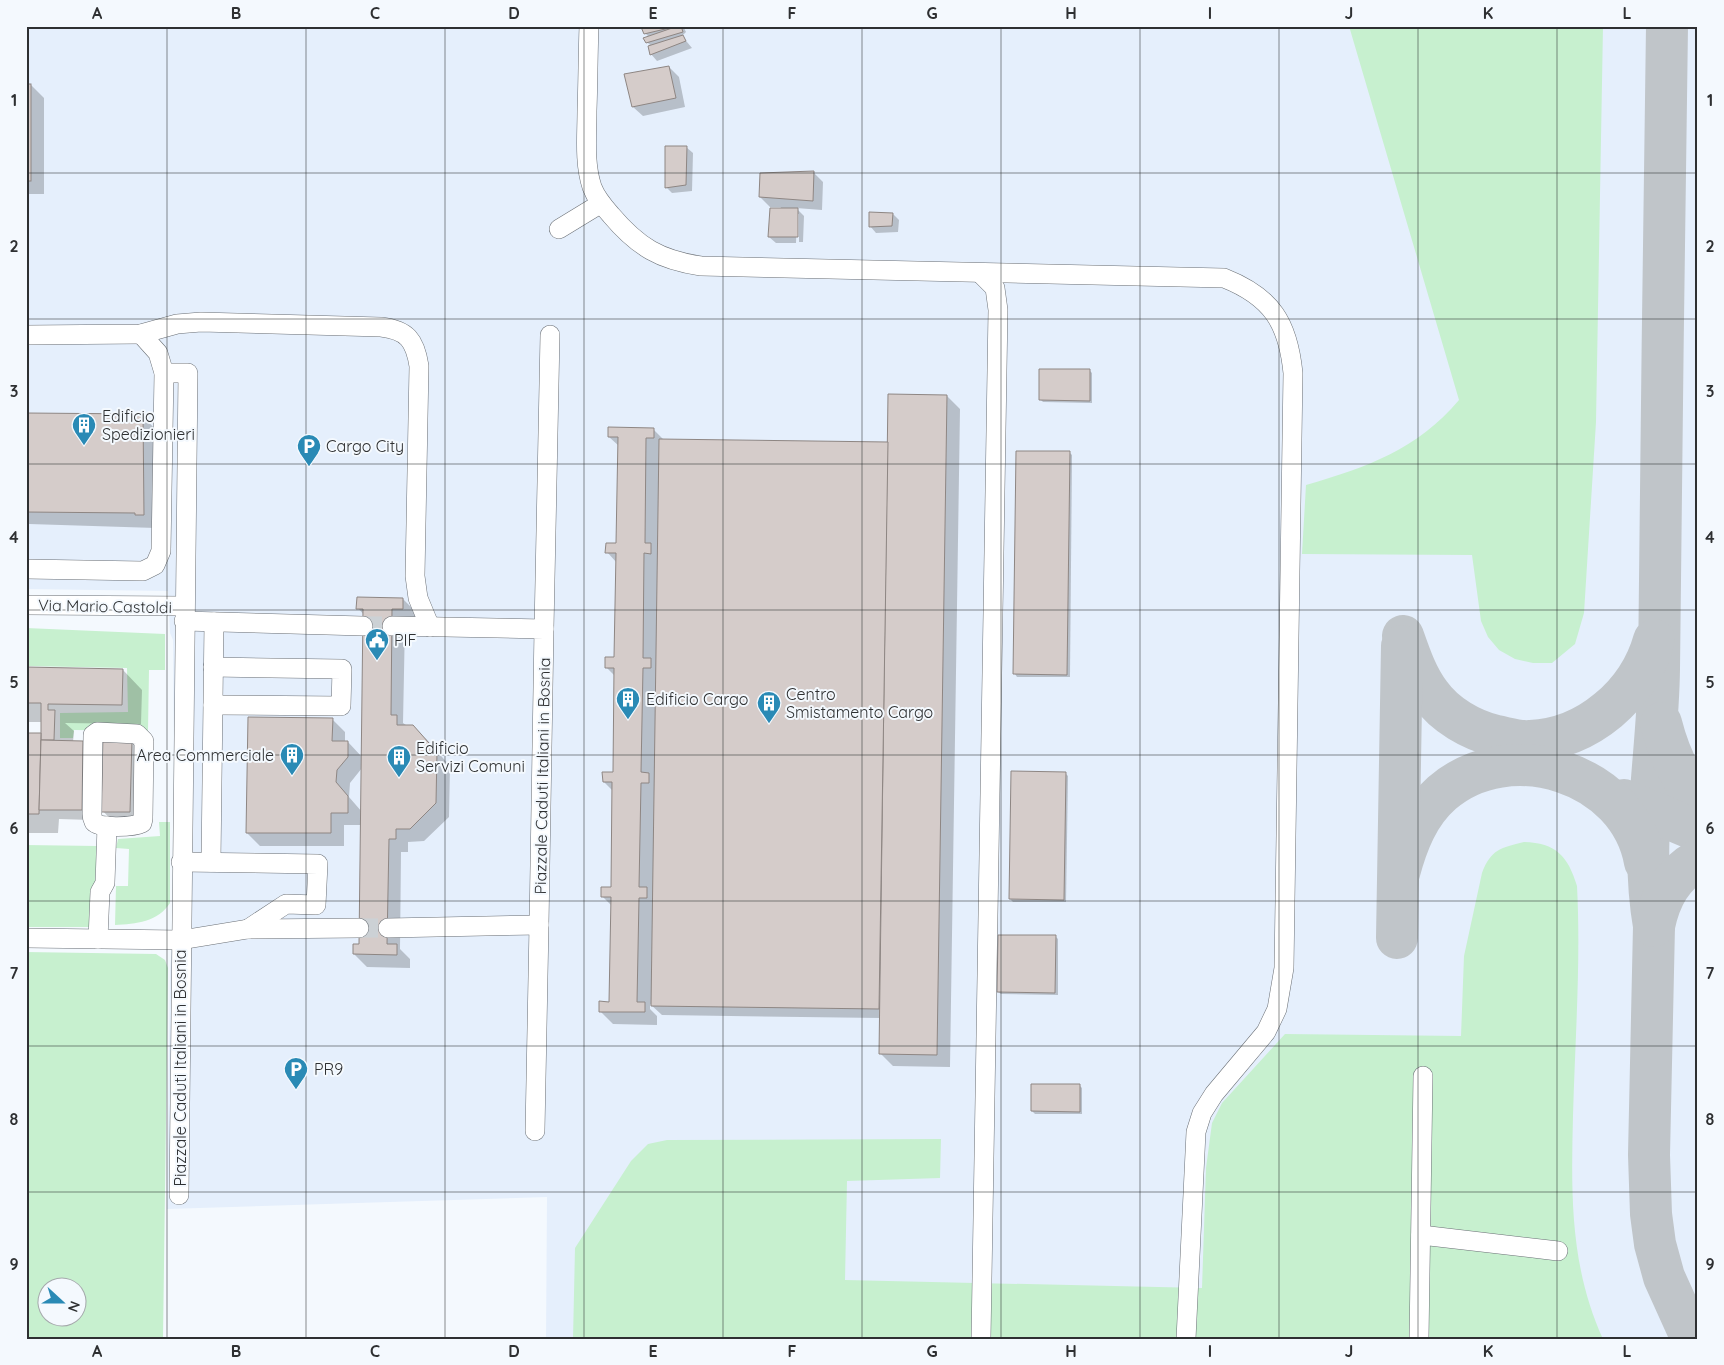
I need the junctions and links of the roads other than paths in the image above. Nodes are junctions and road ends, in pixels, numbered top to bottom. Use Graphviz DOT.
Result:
graph roads {
  1 [pos="589,26"];
  2 [pos="600,204"];
  3 [pos="558,229"];
  4 [pos="980,272"];
  5 [pos="141,334"];
  6 [pos="26,335"];
  7 [pos="550,335"];
  8 [pos="164,374"];
  9 [pos="26,570"];
  10 [pos="26,605"];
  11 [pos="184,614"];
  12 [pos="214,622"];
  13 [pos="363,626"];
  14 [pos="392,626"];
  15 [pos="430,627"];
  16 [pos="544,629"];
  17 [pos="214,667"];
  18 [pos="213,705"];
  19 [pos="107,826"];
  20 [pos="182,862"];
  21 [pos="211,862"];
  22 [pos="539,925"];
  23 [pos="359,928"];
  24 [pos="388,928"];
  25 [pos="248,929"];
  26 [pos="26,938"];
  27 [pos="104,939"];
  28 [pos="181,940"];
  29 [pos="1423,1076"];
  30 [pos="535,1131"];
  31 [pos="179,1195"];
  32 [pos="1421,1235"];
  33 [pos="1558,1251"];
  34 [pos="1419,1338"];
  35 [pos="981,1339"];
  36 [pos="1186,1339"];
  1 -- 2 [label="street"];
  2 -- 3 [label="street"];
  2 -- 4 [label="street"];
  4 -- 35 [label="street"];
  4 -- 36 [label="street"];
  5 -- 6 [label="street"];
  5 -- 8 [label="street"];
  5 -- 15 [label="street"];
  7 -- 16 [label="street, Piazzale Caduti Italiani in Bosnia"];
  8 -- 9 [label="street"];
  8 -- 11 [label="street, Piazzale Caduti Italiani in Bosnia"];
  10 -- 11 [label="street, Via Mario Castoldi"];
  11 -- 12 [label="street"];
  11 -- 20 [label="street, Piazzale Caduti Italiani in Bosnia"];
  12 -- 13 [label="street"];
  12 -- 17 [label="street"];
  14 -- 15 [label="street"];
  15 -- 16 [label="street"];
  16 -- 22 [label="street, Piazzale Caduti Italiani in Bosnia"];
  17 -- 18 [label="street"];
  17 -- 18 [label="street"];
  18 -- 21 [label="street"];
  19 -- 19 [label="street"];
  19 -- 27 [label="street"];
  20 -- 21 [label="street"];
  20 -- 28 [label="street, Piazzale Caduti Italiani in Bosnia"];
  21 -- 25 [label="street"];
  22 -- 24 [label="street"];
  22 -- 30 [label="street, Piazzale Caduti Italiani in Bosnia"];
  23 -- 25 [label="street, Piazzale Caduti Italiani in Bosnia"];
  25 -- 28 [label="street, Piazzale Caduti Italiani in Bosnia"];
  26 -- 27 [label="street"];
  27 -- 28 [label="street"];
  28 -- 31 [label="street, Piazzale Caduti Italiani in Bosnia"];
  29 -- 32 [label="street"];
  32 -- 33 [label="street"];
  32 -- 34 [label="street"];
}
